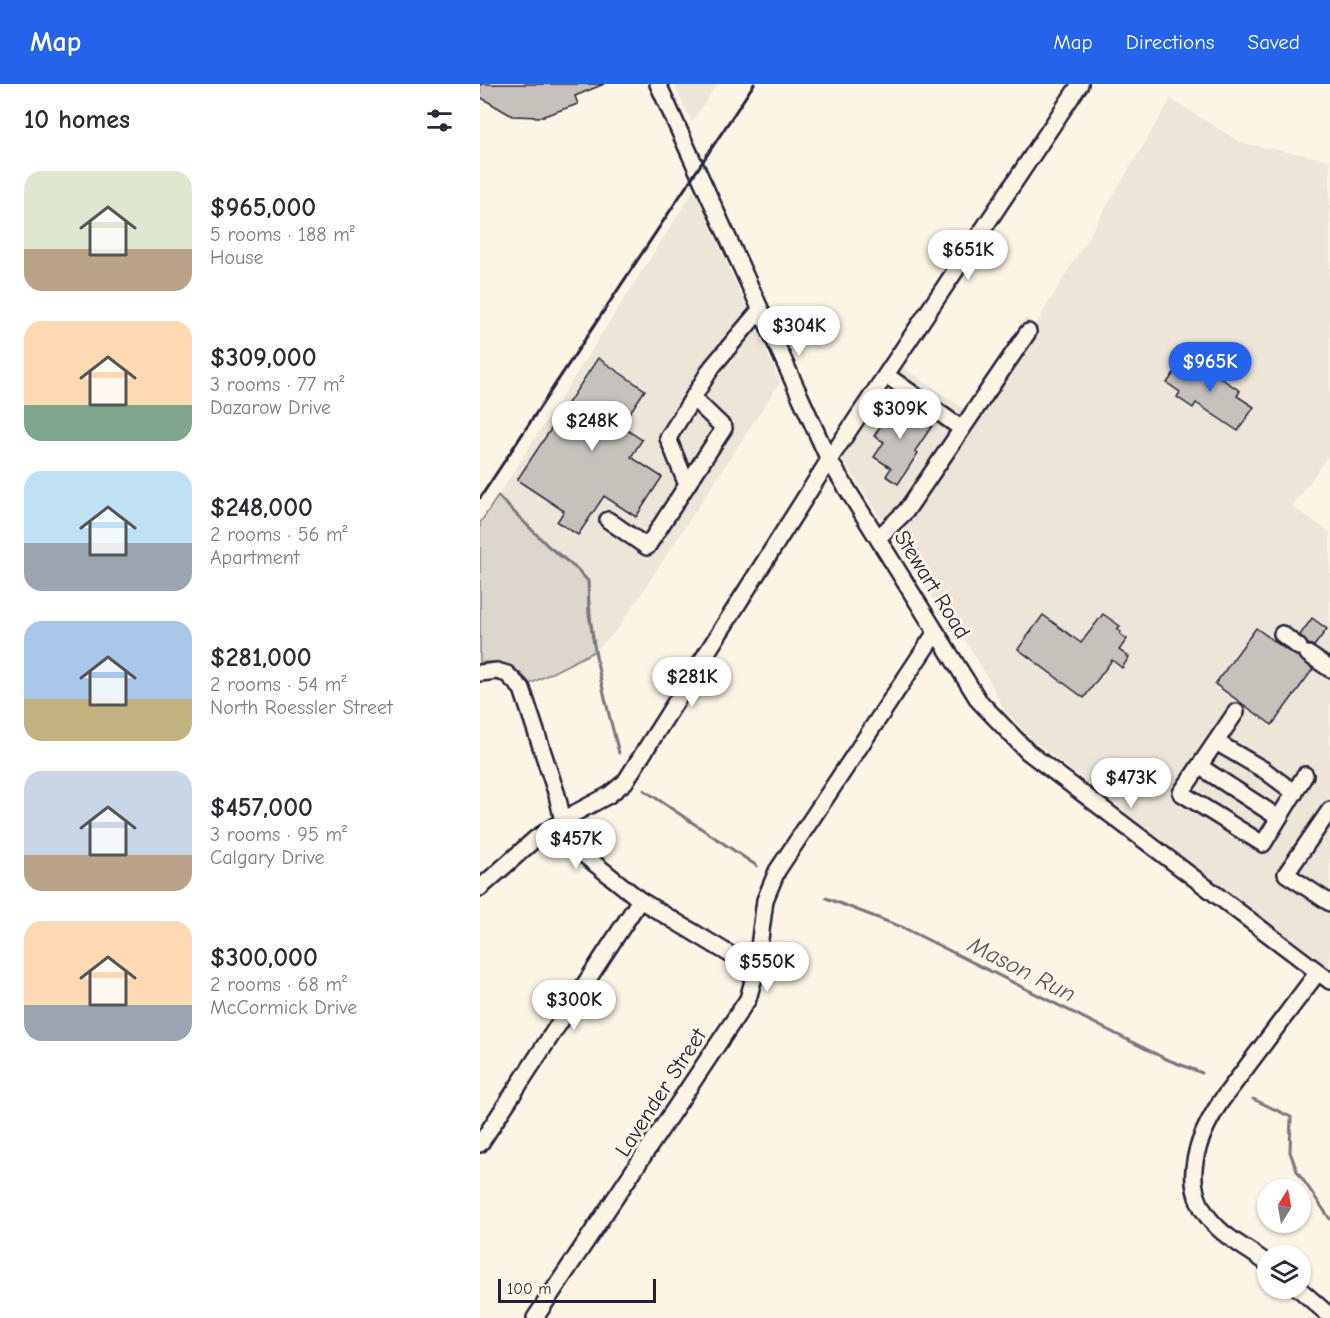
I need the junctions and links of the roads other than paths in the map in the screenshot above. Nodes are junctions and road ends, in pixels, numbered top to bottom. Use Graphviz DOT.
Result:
graph roads {
  1 [pos="658,84"];
  2 [pos="1080,84"];
  3 [pos="760,310"];
  4 [pos="1028,332"];
  5 [pos="886,375"];
  6 [pos="693,398"];
  7 [pos="962,429"];
  8 [pos="829,460"];
  9 [pos="687,485"];
  10 [pos="608,520"];
  11 [pos="878,538"];
  12 [pos="936,632"];
  13 [pos="1282,634"];
  14 [pos="1330,669"];
  15 [pos="480,673"];
  16 [pos="1236,712"];
  17 [pos="1216,742"];
  18 [pos="1199,766"];
  19 [pos="1305,775"];
  20 [pos="1295,793"];
  21 [pos="1330,810"];
  22 [pos="1279,818"];
  23 [pos="563,821"];
  24 [pos="480,888"];
  25 [pos="640,900"];
  26 [pos="1330,903"];
  27 [pos="756,970"];
  28 [pos="1324,977"];
  29 [pos="480,1144"];
  30 [pos="1257,1256"];
  31 [pos="1311,1299"];
  32 [pos="1330,1316"];
  33 [pos="535,1318"];
  1 -- 3 [label="street, Stewart Road"];
  2 -- 5 [label="street"];
  3 -- 6 [label="street"];
  3 -- 8 [label="street, Stewart Road"];
  4 -- 7 [label="street"];
  5 -- 7 [label="street"];
  5 -- 8 [label="street"];
  6 -- 9 [label="street"];
  6 -- 9 [label="street"];
  7 -- 11 [label="street"];
  8 -- 11 [label="street, Stewart Road"];
  8 -- 23 [label="street"];
  9 -- 10 [label="street"];
  11 -- 12 [label="street, Stewart Road"];
  12 -- 27 [label="street, Lavender Street"];
  12 -- 28 [label="street, Stewart Road"];
  13 -- 14 [label="street"];
  15 -- 23 [label="street"];
  16 -- 17 [label="street"];
  17 -- 18 [label="street"];
  17 -- 20 [label="street"];
  18 -- 22 [label="street"];
  18 -- 22 [label="street"];
  19 -- 20 [label="street"];
  20 -- 22 [label="street"];
  21 -- 26 [label="street"];
  23 -- 24 [label="street"];
  23 -- 25 [label="street"];
  25 -- 27 [label="street"];
  25 -- 29 [label="street"];
  27 -- 33 [label="street, Lavender Street"];
  28 -- 30 [label="street"];
  31 -- 32 [label="street"];
}
